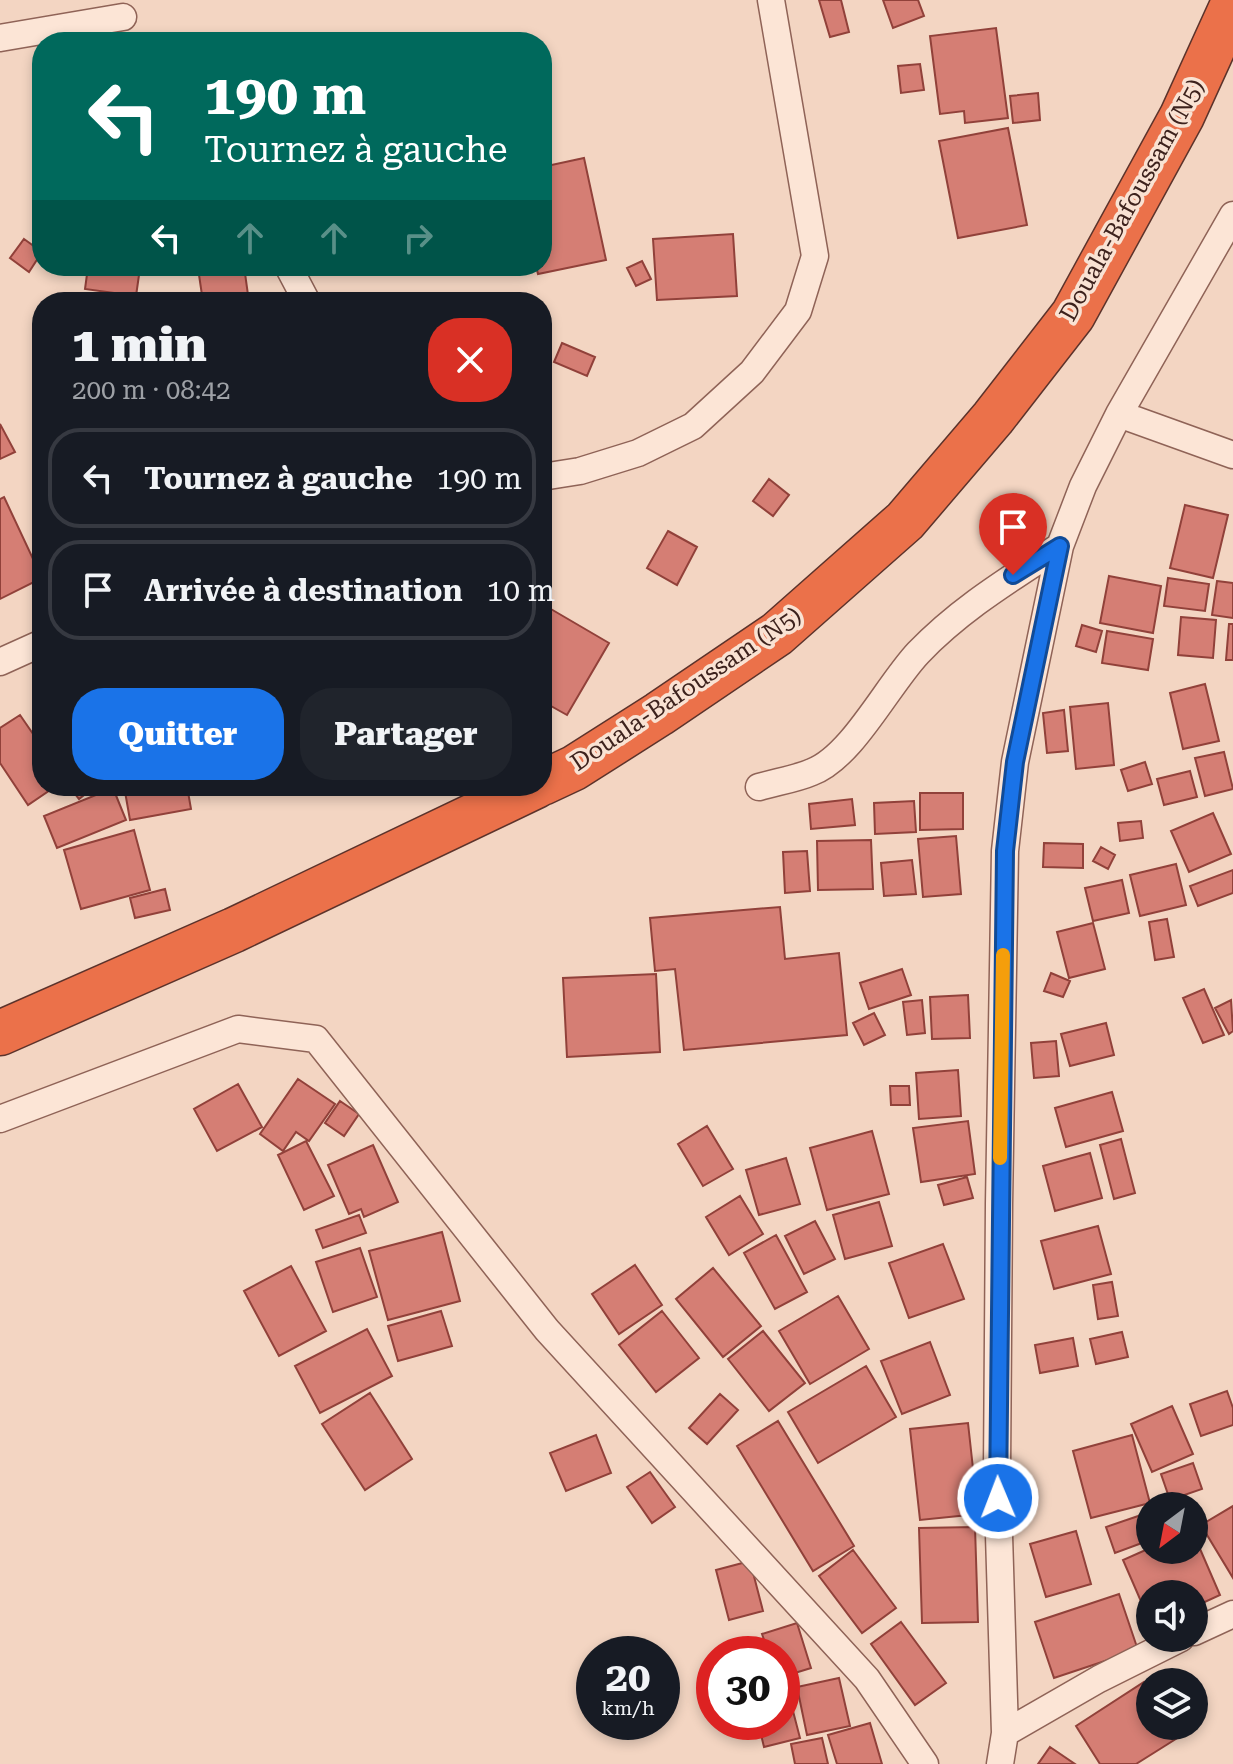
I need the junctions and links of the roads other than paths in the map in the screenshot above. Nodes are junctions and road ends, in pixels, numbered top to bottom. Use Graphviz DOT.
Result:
graph roads {
  1 [pos="771,0"];
  2 [pos="1233,4"];
  3 [pos="123,17"];
  4 [pos="35,32"];
  5 [pos="32,33"];
  6 [pos="0,38"];
  7 [pos="1233,215"];
  8 [pos="1119,414"];
  9 [pos="1233,455"];
  10 [pos="552,475"];
  11 [pos="1060,546"];
  12 [pos="32,648"];
  13 [pos="0,662"];
  14 [pos="552,778"];
  15 [pos="759,787"];
  16 [pos="515,796"];
  17 [pos="0,1033"];
  18 [pos="0,1119"];
  19 [pos="1233,1614"];
  20 [pos="1208,1626"];
  21 [pos="1153,1652"];
  22 [pos="1005,1733"];
  23 [pos="925,1764"];
  24 [pos="1000,1764"];
  1 -- 10 [label="street"];
  2 -- 14 [label="highway, Douala-Bafoussam (N5)"];
  3 -- 4 [label="street"];
  5 -- 6 [label="street"];
  7 -- 8 [label="street"];
  8 -- 9 [label="street"];
  8 -- 11 [label="street"];
  11 -- 15 [label="street"];
  11 -- 22 [label="street"];
  12 -- 13 [label="street"];
  16 -- 17 [label="highway"];
  18 -- 23 [label="street"];
  19 -- 20 [label="street"];
  21 -- 22 [label="street"];
  22 -- 24 [label="street"];
}
